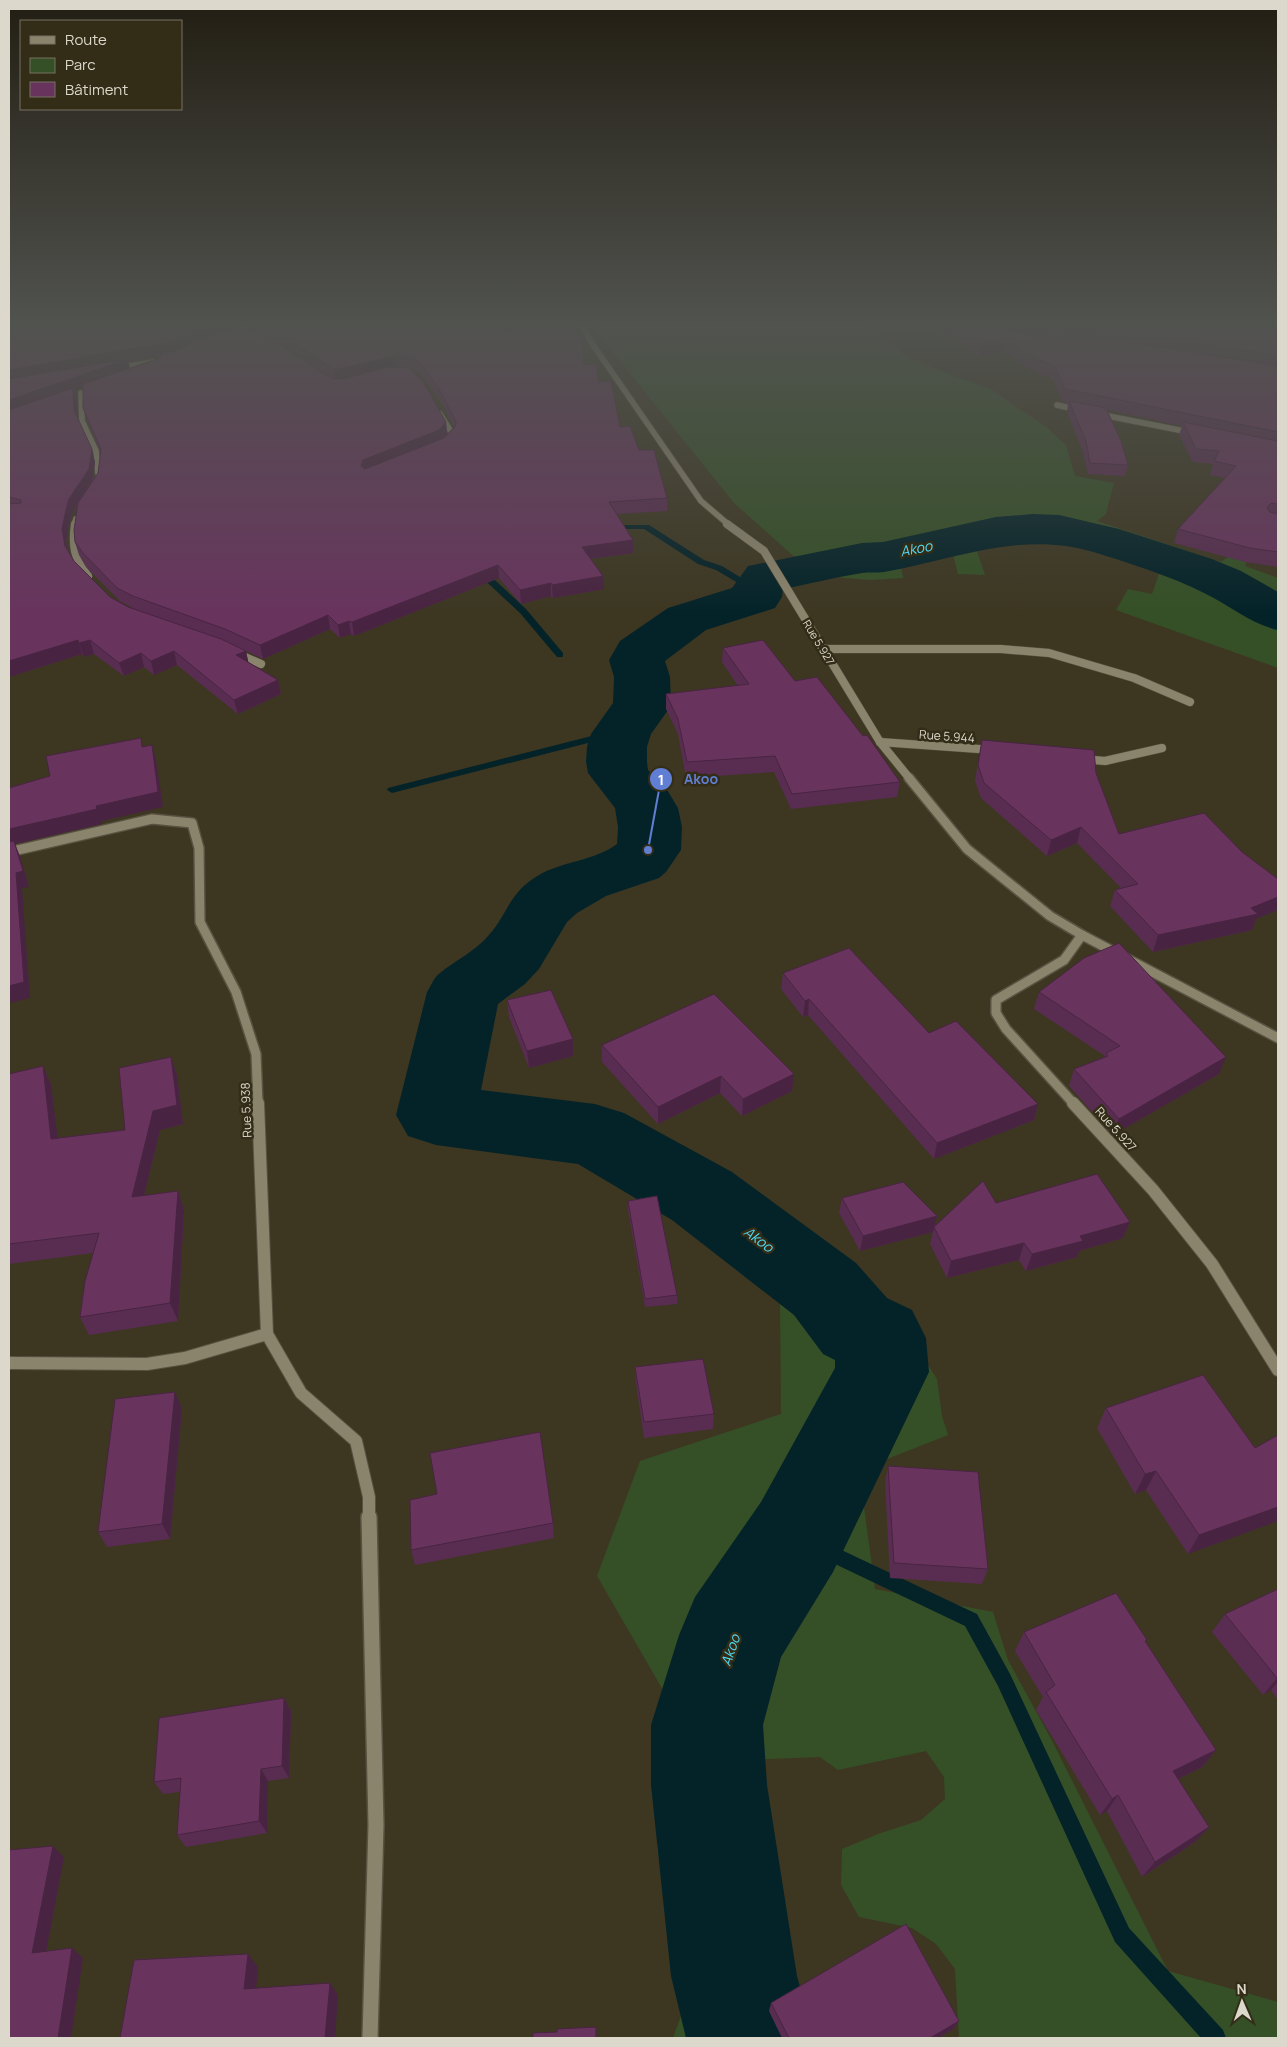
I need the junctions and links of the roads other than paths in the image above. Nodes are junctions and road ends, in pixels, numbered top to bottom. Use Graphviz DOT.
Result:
graph roads {
  1 [pos="82,421"];
  2 [pos="444,421"];
  3 [pos="645,421"];
  4 [pos="1132,421"];
  5 [pos="1201,435"];
  6 [pos="444,446"];
  7 [pos="97,483"];
  8 [pos="77,514"];
  9 [pos="94,582"];
  10 [pos="226,648"];
  11 [pos="824,649"];
  12 [pos="261,664"];
  13 [pos="1190,702"];
  14 [pos="880,742"];
  15 [pos="1162,748"];
  16 [pos="999,751"];
  17 [pos="1076,758"];
  18 [pos="9,852"];
  19 [pos="1082,935"];
  20 [pos="1278,1038"];
  21 [pos="267,1334"];
  22 [pos="9,1363"];
  23 [pos="1278,1370"];
  24 [pos="370,2038"];
  1 -- 7 [label="street"];
  2 -- 6 [label="street"];
  3 -- 11 [label="street, Rue 5.927"];
  4 -- 5 [label="street"];
  8 -- 9 [label="street"];
  10 -- 12 [label="street"];
  11 -- 13 [label="street"];
  11 -- 14 [label="street, Rue 5.927"];
  14 -- 16 [label="street, Rue 5.944"];
  14 -- 19 [label="street, Rue 5.927"];
  15 -- 17 [label="street"];
  18 -- 21 [label="street, Rue 5.938"];
  19 -- 20 [label="street, Rue 5.927"];
  19 -- 23 [label="street, Rue 5.927"];
  21 -- 22 [label="street"];
  21 -- 24 [label="street"];
}
